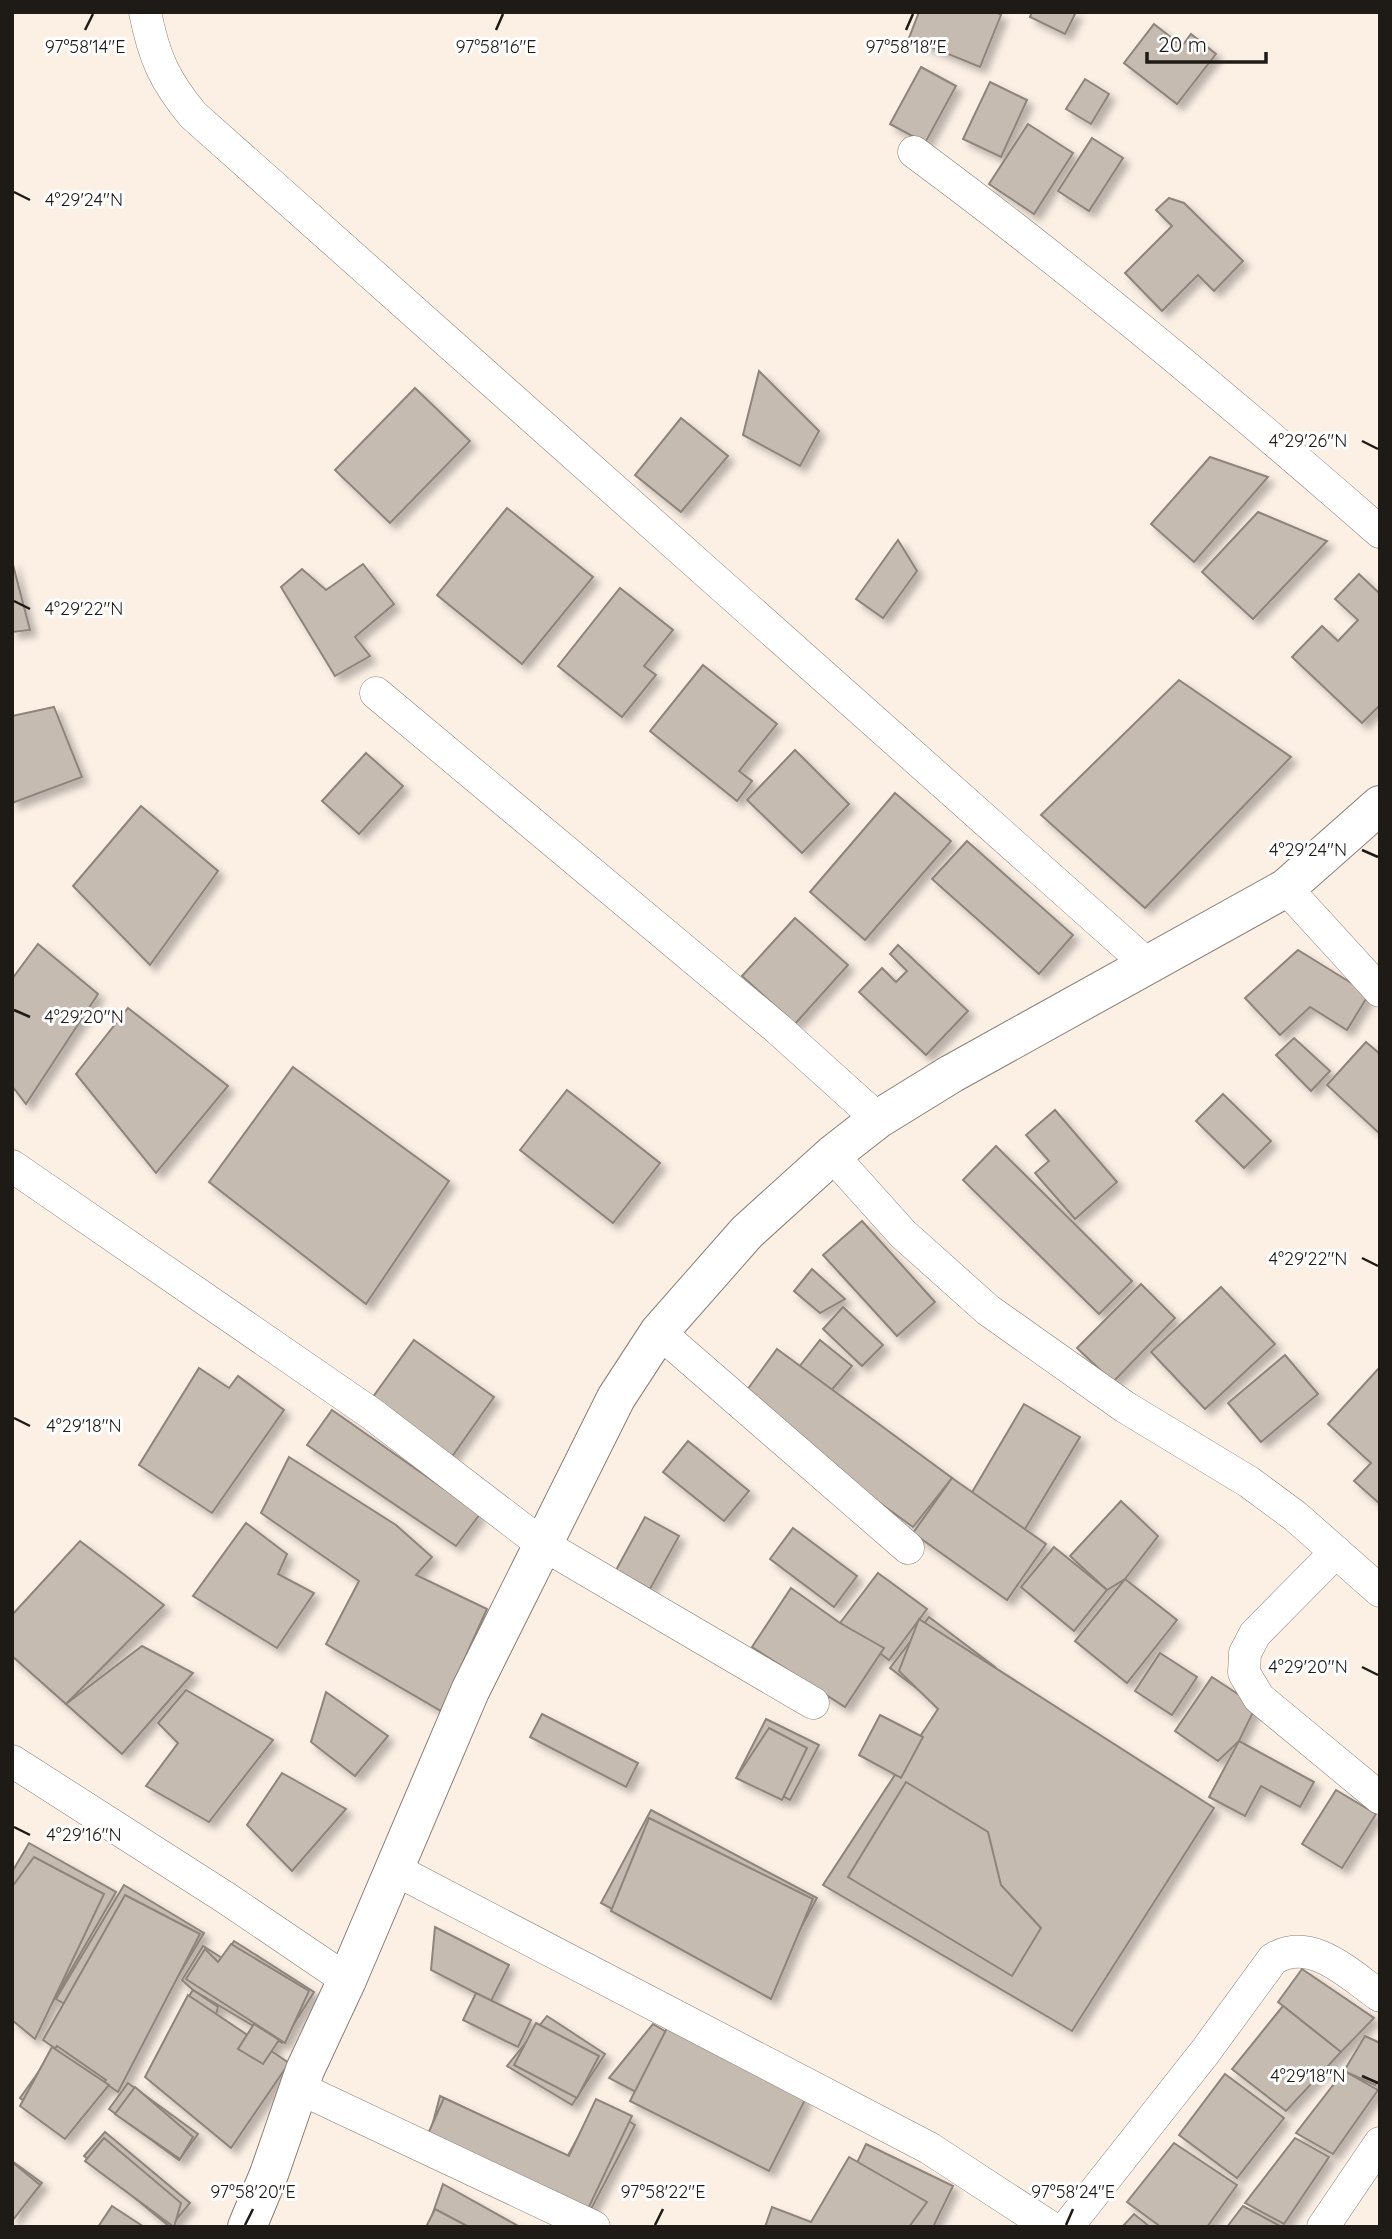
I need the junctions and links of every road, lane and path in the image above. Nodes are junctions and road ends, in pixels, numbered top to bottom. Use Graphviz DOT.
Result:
graph roads {
  1 [pos="145,12"];
  2 [pos="914,152"];
  3 [pos="1380,532"];
  4 [pos="376,693"];
  5 [pos="1380,805"];
  6 [pos="1286,888"];
  7 [pos="1149,965"];
  8 [pos="1380,991"];
  9 [pos="878,1119"];
  10 [pos="832,1155"];
  11 [pos="12,1166"];
  12 [pos="659,1332"];
  13 [pos="542,1544"];
  14 [pos="908,1548"];
  15 [pos="1336,1552"];
  16 [pos="1380,1591"];
  17 [pos="813,1703"];
  18 [pos="12,1761"];
  19 [pos="1380,1798"];
  20 [pos="394,1868"];
  21 [pos="347,1980"];
  22 [pos="1380,1996"];
  23 [pos="299,2088"];
  24 [pos="1380,2143"];
  25 [pos="247,2227"];
  26 [pos="594,2227"];
  27 [pos="1051,2227"];
  28 [pos="1067,2227"];
  29 [pos="1323,2227"];
  1 -- 7 [label="street"];
  2 -- 3 [label="street"];
  4 -- 9 [label="street"];
  5 -- 6 [label="highway"];
  6 -- 7 [label="highway"];
  6 -- 8 [label="street"];
  7 -- 9 [label="highway"];
  9 -- 10 [label="highway"];
  10 -- 12 [label="highway"];
  10 -- 15 [label="street"];
  11 -- 13 [label="street"];
  12 -- 13 [label="highway"];
  12 -- 14 [label="street"];
  13 -- 17 [label="street"];
  13 -- 20 [label="highway"];
  15 -- 16 [label="street"];
  15 -- 19 [label="street"];
  18 -- 21 [label="street"];
  20 -- 21 [label="highway"];
  20 -- 27 [label="street"];
  21 -- 23 [label="highway"];
  22 -- 28 [label="street"];
  23 -- 25 [label="highway"];
  23 -- 26 [label="street"];
  24 -- 29 [label="street"];
}
